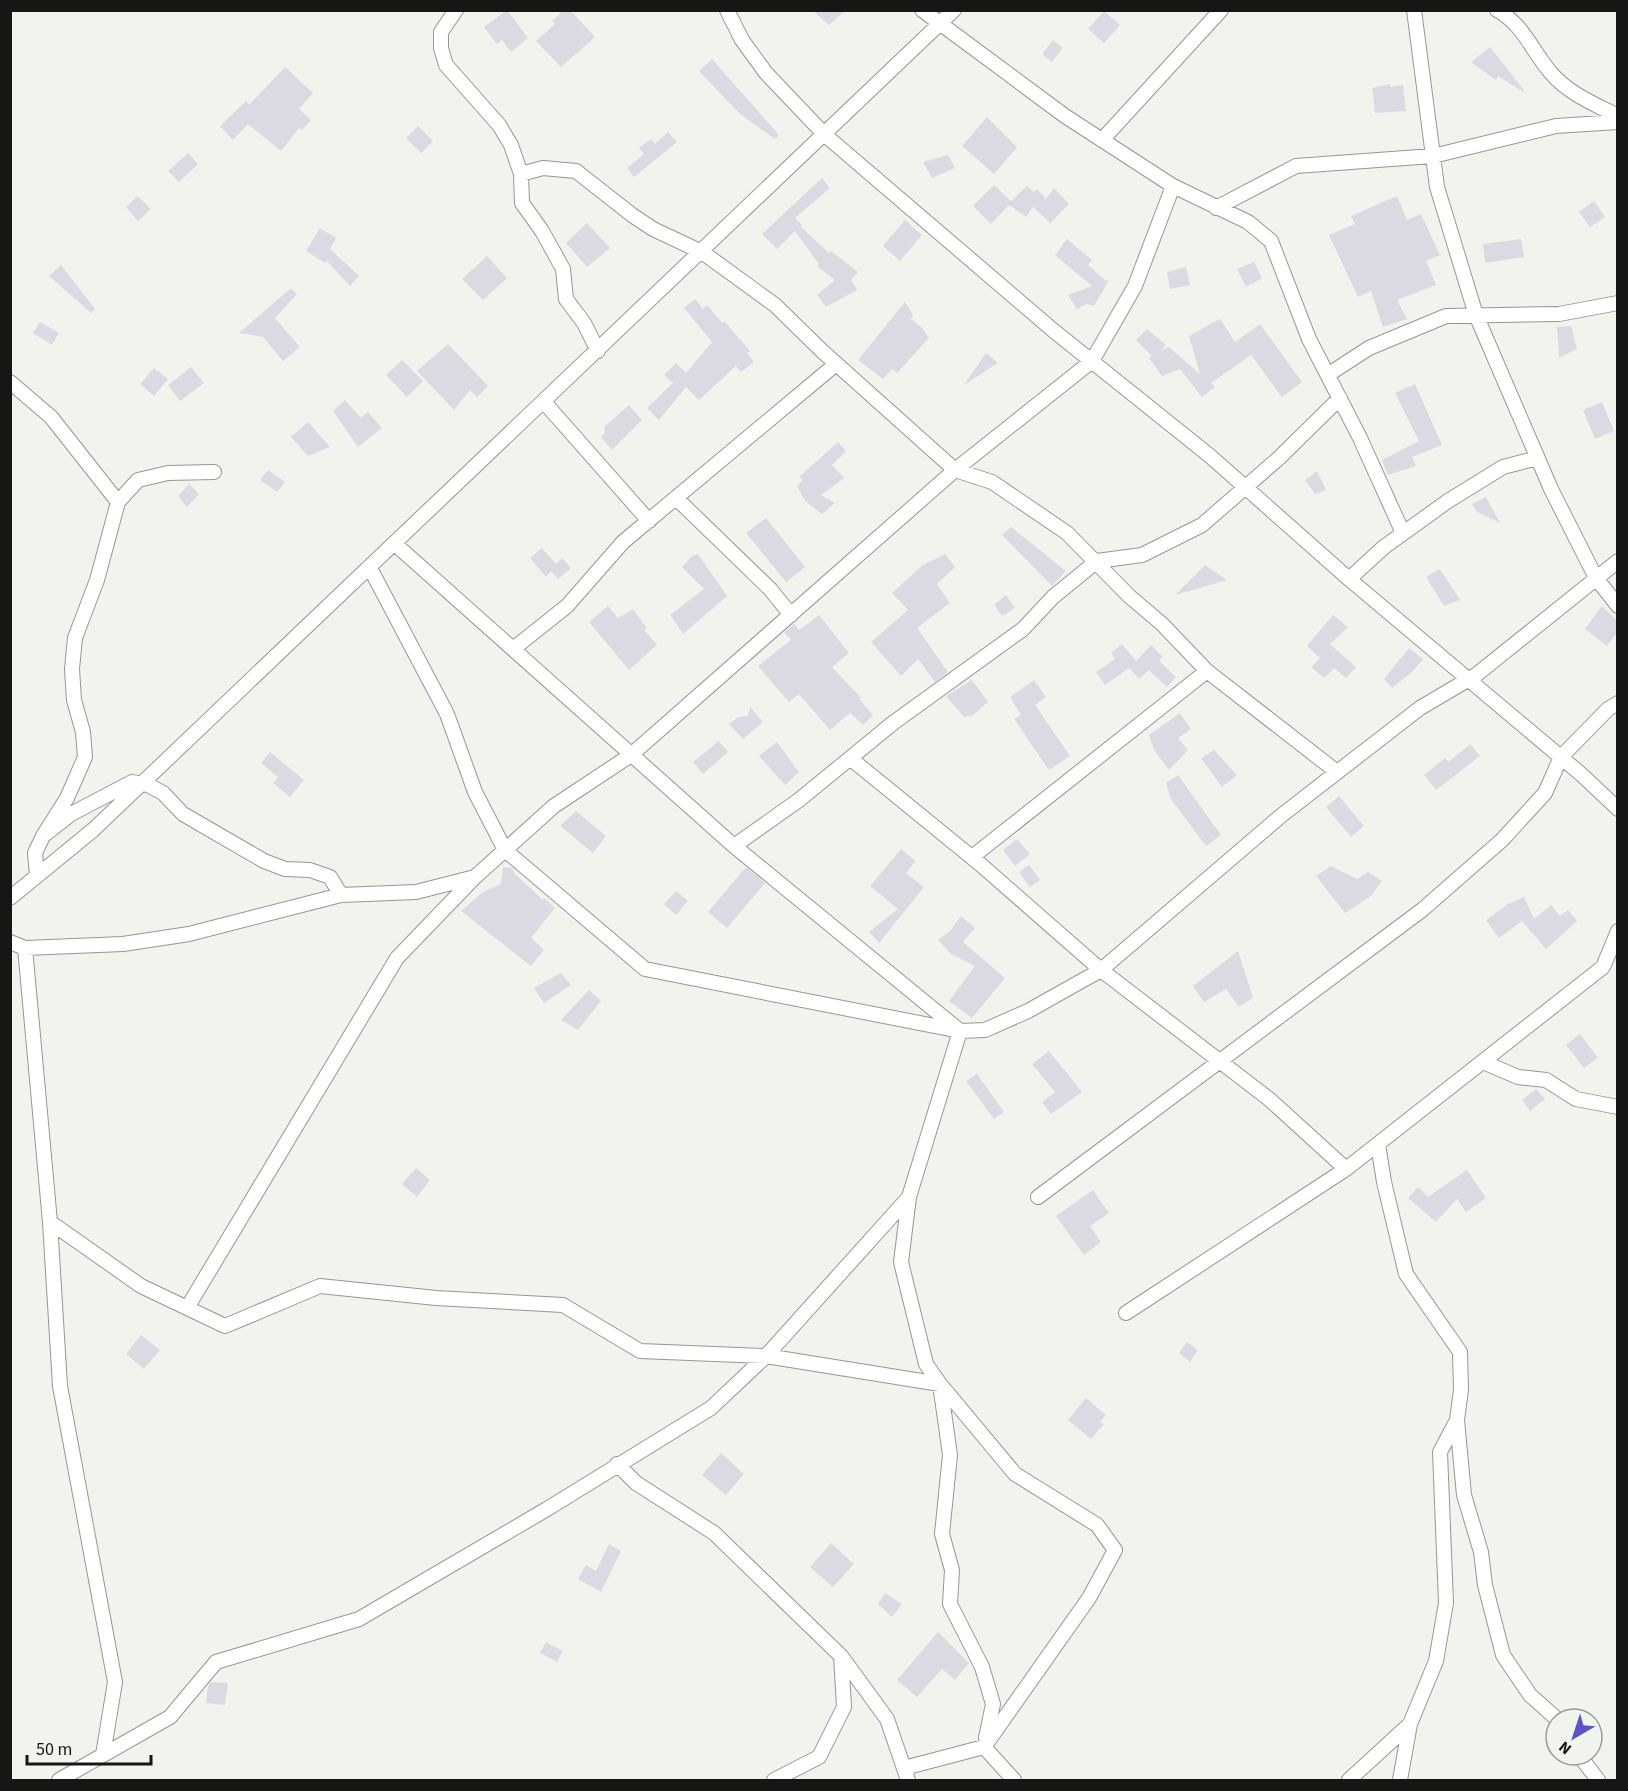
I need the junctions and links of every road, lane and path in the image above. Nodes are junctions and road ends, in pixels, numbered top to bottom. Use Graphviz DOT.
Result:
graph roads {
  1 [pos="456,10"];
  2 [pos="727,10"];
  3 [pos="922,10"];
  4 [pos="954,10"];
  5 [pos="1221,10"];
  6 [pos="1414,10"];
  7 [pos="1497,10"];
  8 [pos="942,24"];
  9 [pos="1617,116"];
  10 [pos="1617,122"];
  11 [pos="825,135"];
  12 [pos="1102,140"];
  13 [pos="1433,156"];
  14 [pos="521,174"];
  15 [pos="1173,186"];
  16 [pos="1216,208"];
  17 [pos="702,252"];
  18 [pos="1617,303"];
  19 [pos="1476,315"];
  20 [pos="597,351"];
  21 [pos="1092,361"];
  22 [pos="836,364"];
  23 [pos="1329,374"];
  24 [pos="10,382"];
  25 [pos="1340,398"];
  26 [pos="544,402"];
  27 [pos="1538,458"];
  28 [pos="955,470"];
  29 [pos="214,472"];
  30 [pos="1245,488"];
  31 [pos="676,498"];
  32 [pos="118,502"];
  33 [pos="649,521"];
  34 [pos="1403,533"];
  35 [pos="395,544"];
  36 [pos="1097,561"];
  37 [pos="1617,561"];
  38 [pos="370,568"];
  39 [pos="1596,578"];
  40 [pos="1349,579"];
  41 [pos="1617,606"];
  42 [pos="791,615"];
  43 [pos="513,649"];
  44 [pos="1207,671"];
  45 [pos="1470,680"];
  46 [pos="1617,703"];
  47 [pos="631,755"];
  48 [pos="1561,757"];
  49 [pos="850,758"];
  50 [pos="1337,772"];
  51 [pos="142,784"];
  52 [pos="1617,809"];
  53 [pos="43,836"];
  54 [pos="734,846"];
  55 [pos="505,850"];
  56 [pos="972,857"];
  57 [pos="37,876"];
  58 [pos="475,877"];
  59 [pos="341,895"];
  60 [pos="10,898"];
  61 [pos="1617,931"];
  62 [pos="10,942"];
  63 [pos="25,948"];
  64 [pos="1101,970"];
  65 [pos="960,1030"];
  66 [pos="1220,1061"];
  67 [pos="1483,1062"];
  68 [pos="1617,1107"];
  69 [pos="1378,1144"];
  70 [pos="1346,1169"];
  71 [pos="909,1197"];
  72 [pos="1038,1197"];
  73 [pos="50,1222"];
  74 [pos="187,1308"];
  75 [pos="1126,1312"];
  76 [pos="766,1356"];
  77 [pos="940,1384"];
  78 [pos="1457,1420"];
  79 [pos="617,1464"];
  80 [pos="841,1656"];
  81 [pos="1544,1707"];
  82 [pos="1410,1724"];
  83 [pos="984,1747"];
  84 [pos="102,1755"];
  85 [pos="1588,1767"];
  86 [pos="906,1774"];
  87 [pos="59,1780"];
  88 [pos="774,1780"];
  89 [pos="1014,1780"];
  90 [pos="1349,1780"];
  91 [pos="1400,1780"];
  92 [pos="1598,1780"];
  1 -- 14 [label="street"];
  2 -- 11 [label="street"];
  3 -- 8 [label="street"];
  4 -- 8 [label="street"];
  5 -- 12 [label="street"];
  6 -- 13 [label="street"];
  7 -- 9 [label="street"];
  8 -- 11 [label="street"];
  8 -- 12 [label="street"];
  10 -- 13 [label="street"];
  11 -- 17 [label="street"];
  11 -- 21 [label="street"];
  12 -- 15 [label="street"];
  13 -- 16 [label="street"];
  13 -- 19 [label="street"];
  14 -- 17 [label="street"];
  14 -- 20 [label="street"];
  15 -- 16 [label="street"];
  15 -- 21 [label="street"];
  16 -- 23 [label="street"];
  17 -- 20 [label="street"];
  17 -- 22 [label="street"];
  18 -- 19 [label="street"];
  19 -- 23 [label="street"];
  19 -- 27 [label="street"];
  20 -- 26 [label="street"];
  21 -- 28 [label="street"];
  21 -- 30 [label="street"];
  22 -- 28 [label="street"];
  22 -- 31 [label="street"];
  23 -- 25 [label="street"];
  24 -- 32 [label="street"];
  25 -- 30 [label="street"];
  25 -- 34 [label="street"];
  26 -- 33 [label="street"];
  26 -- 35 [label="street"];
  27 -- 34 [label="street"];
  27 -- 39 [label="street"];
  28 -- 36 [label="street"];
  28 -- 42 [label="street"];
  29 -- 32 [label="street"];
  30 -- 36 [label="street"];
  30 -- 40 [label="street"];
  31 -- 33 [label="street"];
  31 -- 42 [label="street"];
  32 -- 53 [label="street"];
  33 -- 43 [label="street"];
  34 -- 40 [label="street"];
  35 -- 38 [label="street"];
  35 -- 43 [label="street"];
  36 -- 44 [label="street"];
  36 -- 49 [label="street"];
  37 -- 39 [label="street"];
  38 -- 51 [label="street"];
  38 -- 55 [label="street"];
  39 -- 41 [label="street"];
  39 -- 45 [label="street"];
  40 -- 45 [label="street"];
  42 -- 47 [label="street"];
  43 -- 47 [label="street"];
  44 -- 50 [label="street"];
  44 -- 56 [label="street"];
  45 -- 48 [label="street"];
  45 -- 50 [label="street"];
  46 -- 48 [label="street"];
  47 -- 54 [label="street"];
  47 -- 55 [label="street"];
  48 -- 52 [label="street"];
  48 -- 66 [label="street"];
  49 -- 54 [label="street"];
  49 -- 56 [label="street"];
  50 -- 64 [label="street"];
  51 -- 53 [label="street"];
  51 -- 57 [label="street"];
  51 -- 59 [label="street"];
  53 -- 57 [label="street"];
  54 -- 65 [label="street"];
  55 -- 58 [label="street"];
  55 -- 65 [label="street"];
  56 -- 64 [label="street"];
  57 -- 60 [label="street"];
  58 -- 59 [label="street"];
  58 -- 74 [label="street"];
  59 -- 63 [label="street"];
  61 -- 67 [label="street"];
  62 -- 63 [label="street"];
  63 -- 73 [label="street"];
  64 -- 65 [label="street"];
  64 -- 66 [label="street"];
  65 -- 71 [label="street"];
  66 -- 70 [label="street"];
  66 -- 72 [label="street"];
  67 -- 68 [label="street"];
  67 -- 69 [label="street"];
  69 -- 70 [label="street"];
  69 -- 78 [label="street"];
  70 -- 75 [label="street"];
  71 -- 76 [label="street"];
  71 -- 77 [label="street"];
  73 -- 74 [label="street"];
  73 -- 84 [label="street"];
  74 -- 76 [label="street"];
  76 -- 77 [label="street"];
  76 -- 79 [label="street"];
  77 -- 83 [label="street"];
  77 -- 83 [label="street"];
  78 -- 81 [label="street"];
  78 -- 82 [label="street"];
  79 -- 80 [label="street"];
  79 -- 84 [label="street"];
  80 -- 86 [label="street"];
  80 -- 88 [label="street"];
  82 -- 90 [label="street"];
  82 -- 91 [label="street"];
  83 -- 86 [label="street"];
  83 -- 89 [label="street"];
  84 -- 87 [label="street"];
  85 -- 92 [label="street"];
}
